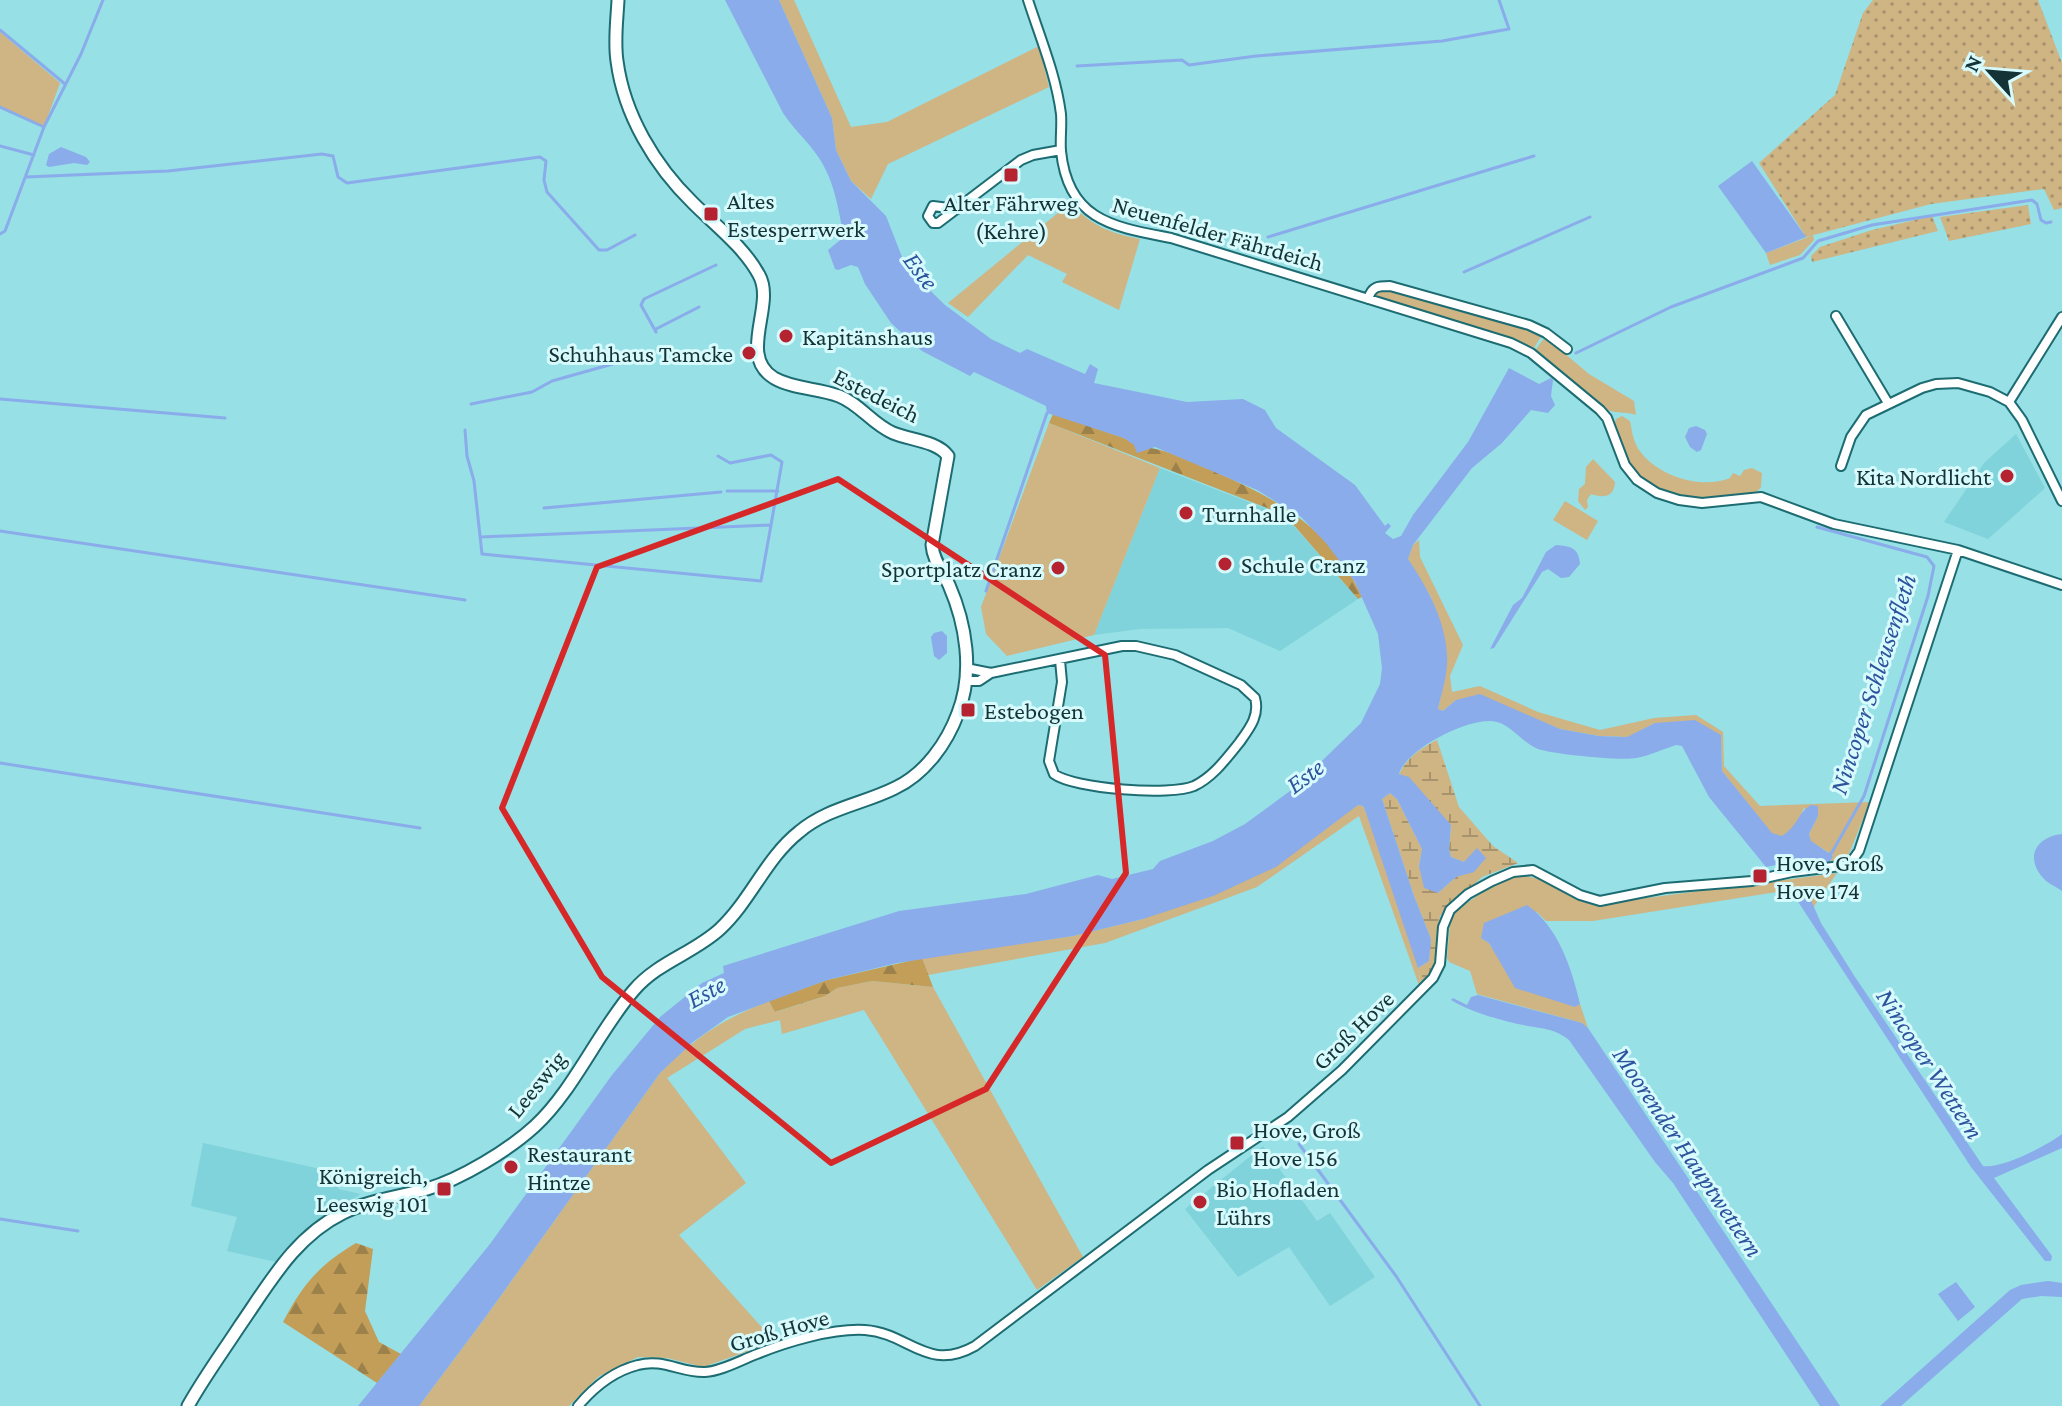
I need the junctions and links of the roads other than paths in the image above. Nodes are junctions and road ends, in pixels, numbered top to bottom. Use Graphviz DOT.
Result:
graph roads {
  1 [pos="618,0"];
  2 [pos="1028,0"];
  3 [pos="1061,150"];
  4 [pos="957,209"];
  5 [pos="1368,299"];
  6 [pos="1836,316"];
  7 [pos="2062,317"];
  8 [pos="1567,349"];
  9 [pos="2009,402"];
  10 [pos="1888,403"];
  11 [pos="1841,466"];
  12 [pos="2062,501"];
  13 [pos="1958,550"];
  14 [pos="2062,585"];
  15 [pos="1060,660"];
  16 [pos="966,668"];
  17 [pos="991,673"];
  18 [pos="965,681"];
  19 [pos="914,776"];
  20 [pos="188,1406"];
  21 [pos="578,1406"];
  1 -- 16 [label="street, Estedeich"];
  2 -- 3 [label="street, Neuenfelder Fährdeich"];
  3 -- 4 [label="street"];
  3 -- 5 [label="street, Neuenfelder Fährdeich"];
  5 -- 8 [label="street"];
  5 -- 13 [label="street, Neuenfelder Fährdeich"];
  6 -- 10 [label="street"];
  7 -- 9 [label="street"];
  9 -- 10 [label="street"];
  9 -- 12 [label="street"];
  10 -- 11 [label="street"];
  13 -- 14 [label="street, Neuenfelder Fährdeich"];
  13 -- 21 [label="street, Groß Hove"];
  15 -- 15 [label="street"];
  15 -- 17 [label="street"];
  16 -- 17 [label="street"];
  16 -- 18 [label="street, Estedeich"];
  17 -- 18 [label="street"];
  18 -- 19 [label="street, Estedeich"];
  19 -- 20 [label="street, Leeswig"];
}
